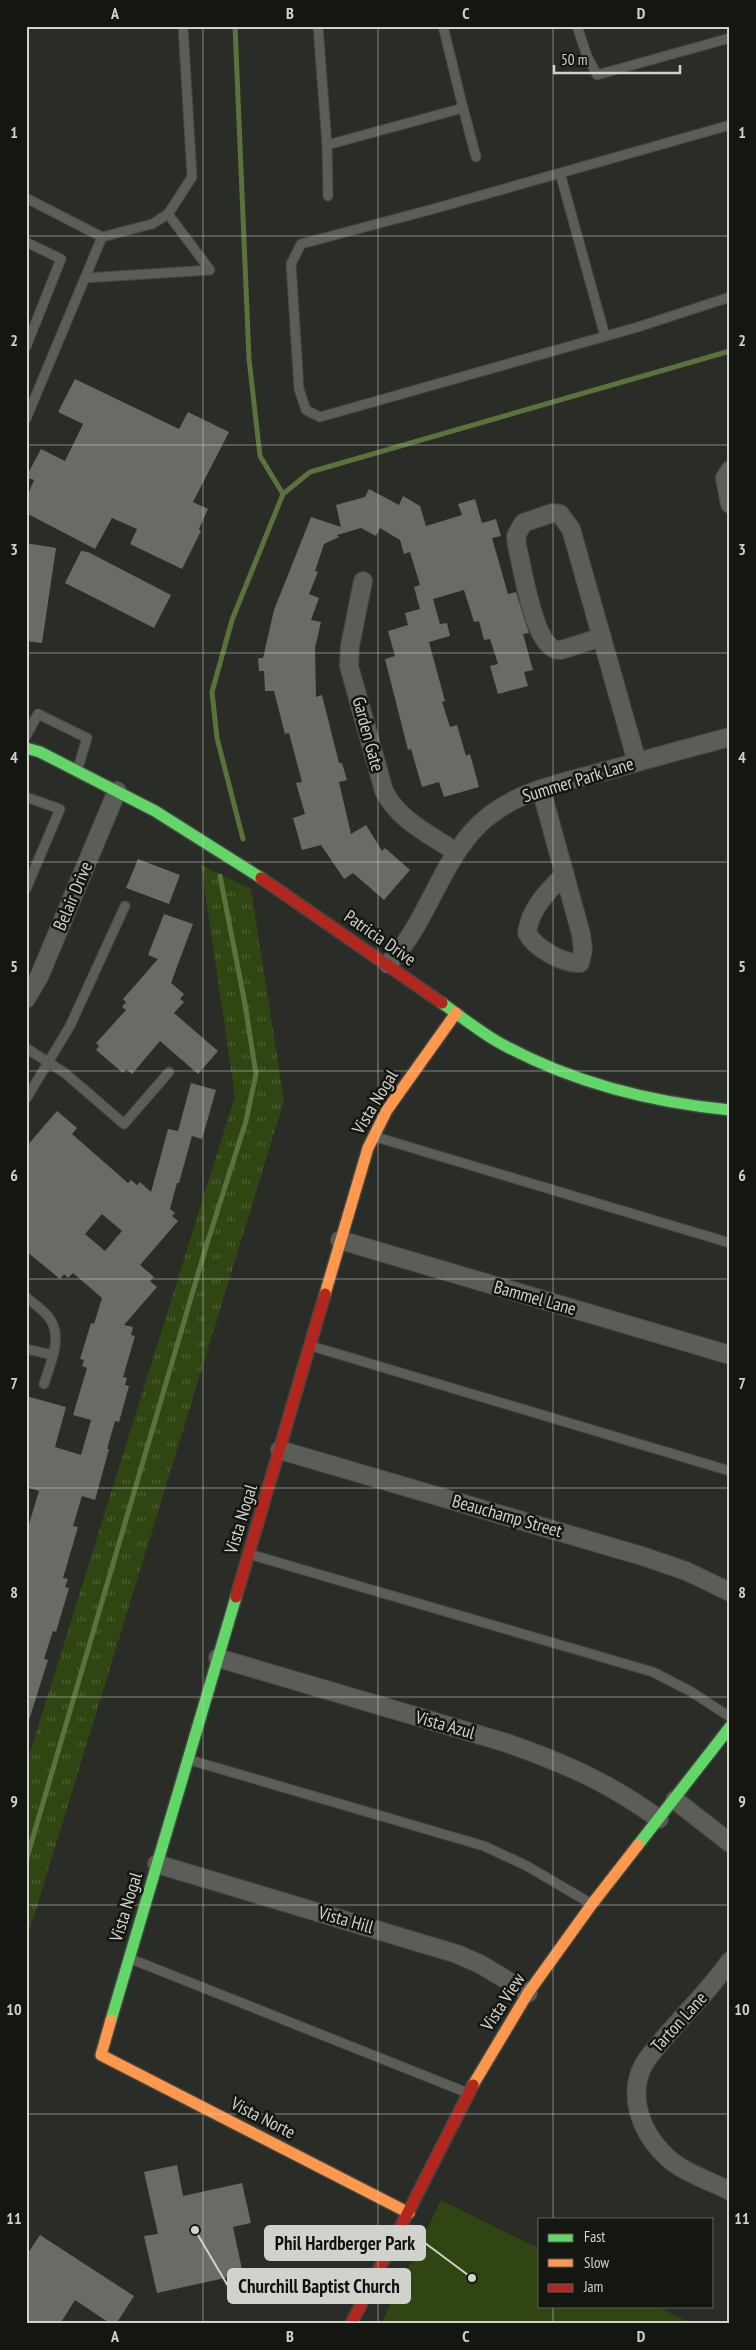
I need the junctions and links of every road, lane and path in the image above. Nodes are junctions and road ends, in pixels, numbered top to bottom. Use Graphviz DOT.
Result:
graph roads {
  1 [pos="184,26"];
  2 [pos="318,26"];
  3 [pos="443,26"];
  4 [pos="577,26"];
  5 [pos="730,38"];
  6 [pos="463,108"];
  7 [pos="730,125"];
  8 [pos="327,145"];
  9 [pos="476,157"];
  10 [pos="560,173"];
  11 [pos="328,196"];
  12 [pos="26,198"];
  13 [pos="168,214"];
  14 [pos="102,236"];
  15 [pos="26,242"];
  16 [pos="85,278"];
  17 [pos="730,297"];
  18 [pos="605,336"];
  19 [pos="26,347"];
  20 [pos="26,419"];
  21 [pos="730,470"];
  22 [pos="730,504"];
  23 [pos="364,581"];
  24 [pos="602,637"];
  25 [pos="26,736"];
  26 [pos="730,737"];
  27 [pos="26,748"];
  28 [pos="637,762"];
  29 [pos="77,771"];
  30 [pos="541,789"];
  31 [pos="117,791"];
  32 [pos="26,797"];
  33 [pos="456,852"];
  34 [pos="565,874"];
  35 [pos="26,889"];
  36 [pos="125,906"];
  37 [pos="388,964"];
  38 [pos="26,999"];
  39 [pos="456,1013"];
  40 [pos="26,1048"];
  41 [pos="50,1062"];
  42 [pos="169,1072"];
  43 [pos="26,1099"];
  44 [pos="730,1110"];
  45 [pos="373,1136"];
  46 [pos="340,1240"];
  47 [pos="730,1243"];
  48 [pos="26,1297"];
  49 [pos="310,1346"];
  50 [pos="26,1349"];
  51 [pos="52,1355"];
  52 [pos="730,1355"];
  53 [pos="44,1384"];
  54 [pos="280,1450"];
  55 [pos="730,1471"];
  56 [pos="249,1554"];
  57 [pos="730,1592"];
  58 [pos="218,1658"];
  59 [pos="730,1717"];
  60 [pos="730,1727"];
  61 [pos="188,1760"];
  62 [pos="675,1800"];
  63 [pos="659,1819"];
  64 [pos="730,1843"];
  65 [pos="157,1864"];
  66 [pos="592,1904"];
  67 [pos="128,1958"];
  68 [pos="730,1961"];
  69 [pos="528,1993"];
  70 [pos="101,2054"];
  71 [pos="468,2093"];
  72 [pos="730,2190"];
  73 [pos="409,2213"];
  74 [pos="351,2324"];
  1 -- 13 [label="lane"];
  2 -- 8 [label="lane"];
  3 -- 6 [label="lane"];
  4 -- 5 [label="lane"];
  6 -- 8 [label="lane"];
  6 -- 9 [label="lane"];
  7 -- 10 [label="lane"];
  8 -- 11 [label="lane"];
  10 -- 18 [label="lane"];
  10 -- 18 [label="lane"];
  12 -- 14 [label="lane"];
  13 -- 14 [label="lane"];
  13 -- 16 [label="lane"];
  14 -- 16 [label="lane"];
  15 -- 19 [label="lane"];
  16 -- 20 [label="lane"];
  17 -- 18 [label="lane"];
  21 -- 22 [label="street"];
  23 -- 33 [label="street, Garden Gate"];
  24 -- 24 [label="street"];
  24 -- 28 [label="street"];
  25 -- 29 [label="lane"];
  26 -- 28 [label="street, Summer Park Lane"];
  27 -- 29 [label="street, Patricia Drive"];
  28 -- 30 [label="street, Summer Park Lane"];
  29 -- 31 [label="street, Patricia Drive"];
  30 -- 33 [label="street, Summer Park Lane"];
  30 -- 34 [label="street"];
  31 -- 37 [label="street, Patricia Drive"];
  31 -- 38 [label="street, Belair Drive"];
  32 -- 35 [label="lane"];
  33 -- 37 [label="street, Summer Park Lane"];
  34 -- 34 [label="street"];
  36 -- 41 [label="lane"];
  37 -- 39 [label="street, Patricia Drive"];
  39 -- 44 [label="street, Patricia Drive"];
  39 -- 45 [label="street, Vista Nogal"];
  40 -- 41 [label="lane"];
  41 -- 42 [label="lane"];
  41 -- 43 [label="lane"];
  45 -- 46 [label="street, Vista Nogal"];
  45 -- 47 [label="lane"];
  46 -- 49 [label="street, Vista Nogal"];
  46 -- 52 [label="street, Bammel Lane"];
  48 -- 51 [label="lane"];
  49 -- 54 [label="street, Vista Nogal"];
  49 -- 55 [label="lane"];
  50 -- 51 [label="lane"];
  51 -- 53 [label="lane"];
  54 -- 56 [label="street, Vista Nogal"];
  54 -- 57 [label="street, Beauchamp Street"];
  56 -- 58 [label="street, Vista Nogal"];
  56 -- 59 [label="lane"];
  58 -- 61 [label="street, Vista Nogal"];
  58 -- 63 [label="street, Vista Azul"];
  60 -- 62 [label="street, Vista View"];
  61 -- 65 [label="street, Vista Nogal"];
  61 -- 66 [label="lane"];
  62 -- 63 [label="street, Vista View"];
  62 -- 64 [label="street"];
  63 -- 66 [label="street, Vista View"];
  65 -- 67 [label="street, Vista Nogal"];
  65 -- 69 [label="street, Vista Hill"];
  66 -- 69 [label="street, Vista View"];
  67 -- 70 [label="street, Vista Nogal"];
  67 -- 71 [label="lane"];
  68 -- 72 [label="street, Tarton Lane"];
  69 -- 71 [label="street, Vista View"];
  70 -- 73 [label="street, Vista Norte"];
  71 -- 73 [label="street, Vista View"];
  73 -- 74 [label="street, Vista View"];
}
